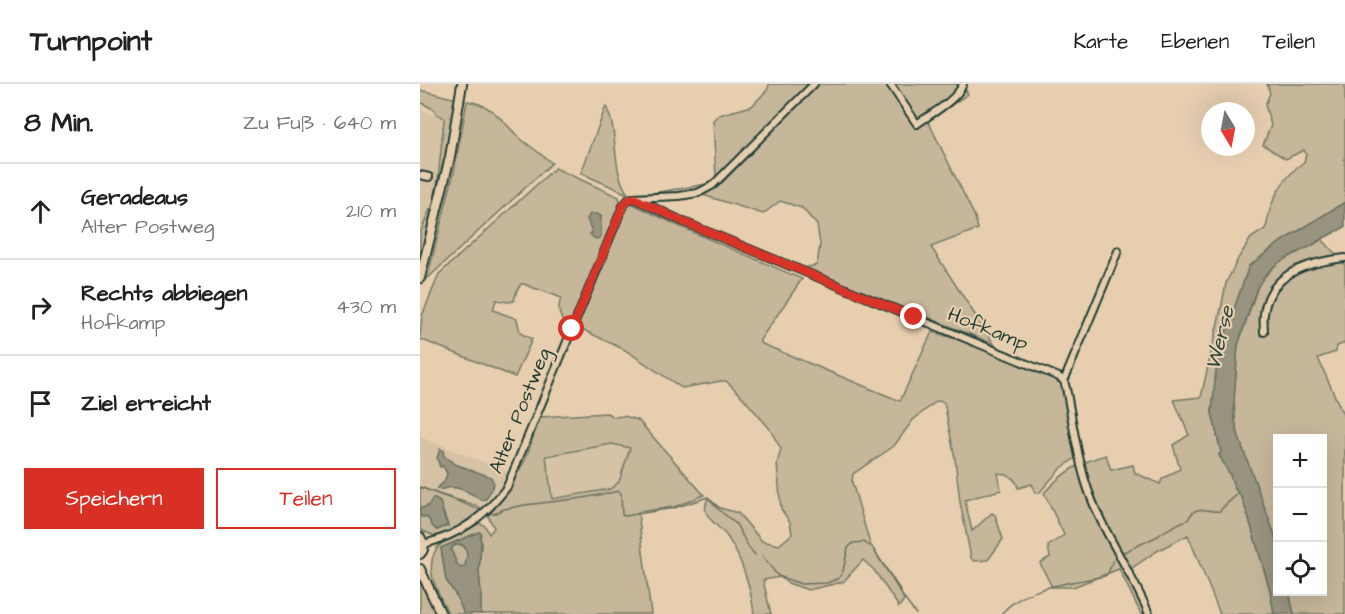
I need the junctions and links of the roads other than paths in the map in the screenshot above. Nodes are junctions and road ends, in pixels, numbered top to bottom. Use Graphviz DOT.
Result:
graph roads {
  1 [pos="462,84"];
  2 [pos="814,84"];
  3 [pos="890,84"];
  4 [pos="963,84"];
  5 [pos="420,175"];
  6 [pos="429,177"];
  7 [pos="634,198"];
  8 [pos="1118,251"];
  9 [pos="1345,258"];
  10 [pos="420,278"];
  11 [pos="1264,332"];
  12 [pos="1064,381"];
  13 [pos="422,541"];
  14 [pos="420,554"];
  15 [pos="420,569"];
  16 [pos="441,614"];
  17 [pos="1149,614"];
  1 -- 10 [label="main road"];
  2 -- 7 [label="street"];
  3 -- 4 [label="street"];
  5 -- 6 [label="street"];
  7 -- 12 [label="street, Hofkamp"];
  7 -- 13 [label="street, Alter Postweg"];
  8 -- 12 [label="street"];
  9 -- 11 [label="street"];
  12 -- 17 [label="street"];
  13 -- 14 [label="main road"];
  15 -- 16 [label="main road"];
}
